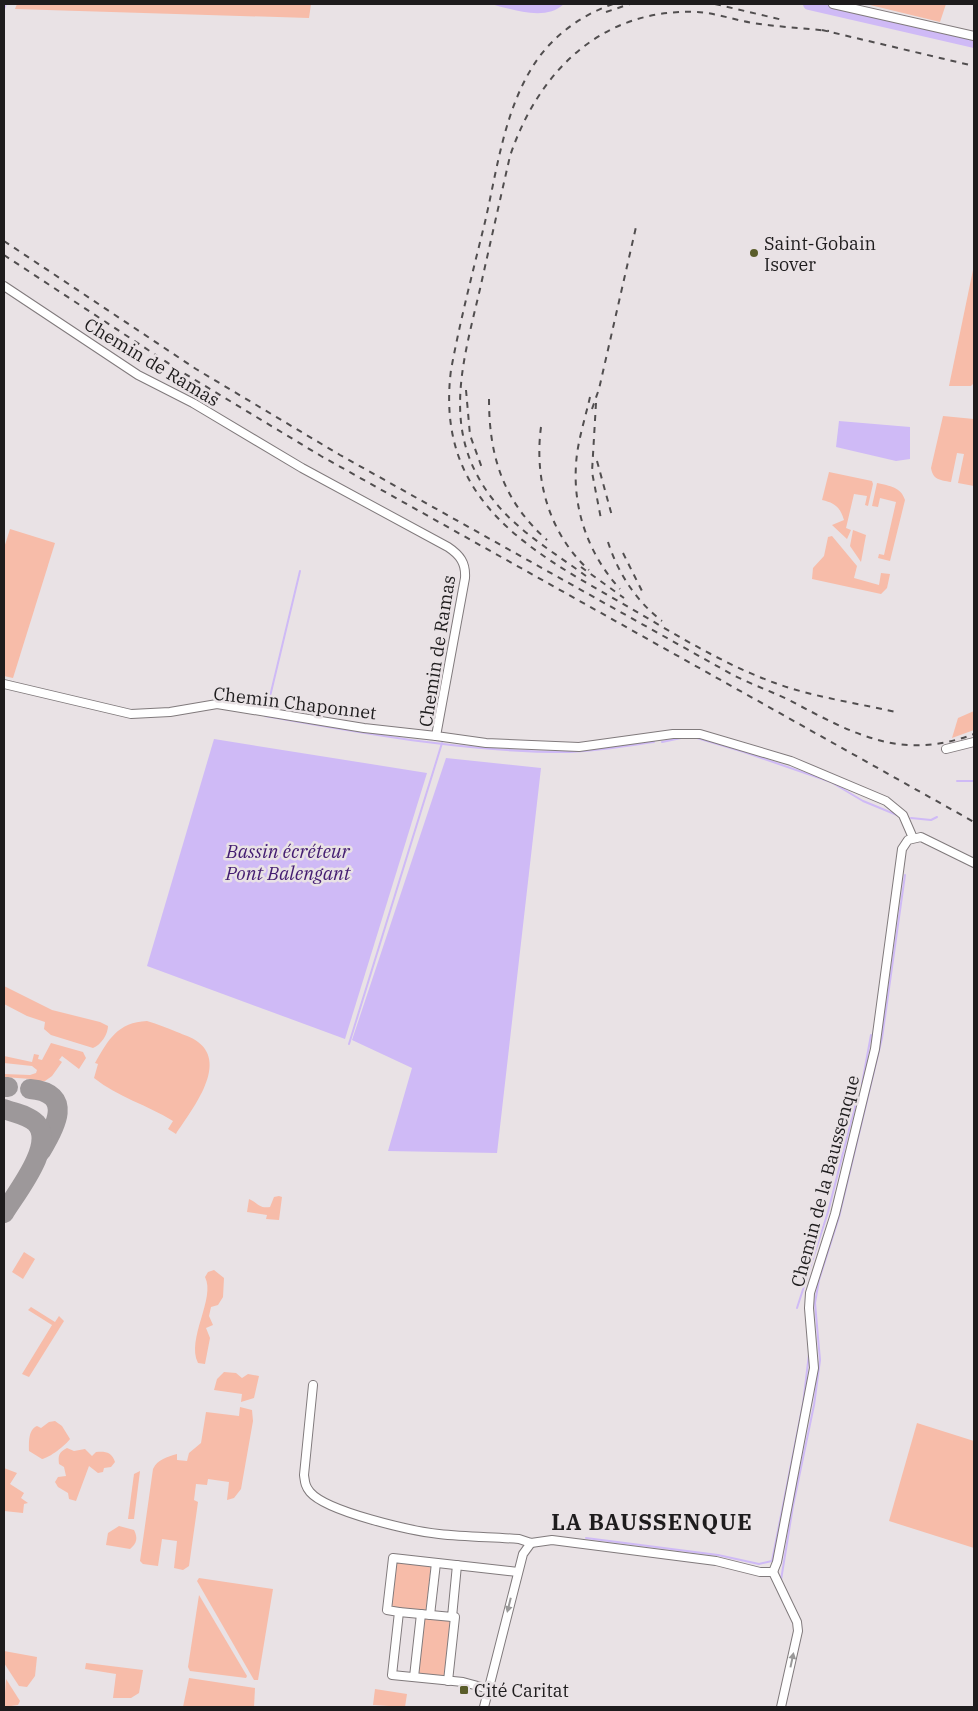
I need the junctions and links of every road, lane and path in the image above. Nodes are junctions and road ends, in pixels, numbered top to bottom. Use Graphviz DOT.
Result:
graph roads {
  1 [pos="833,4"];
  2 [pos="974,36"];
  3 [pos="4,286"];
  4 [pos="4,684"];
  5 [pos="436,736"];
  6 [pos="974,742"];
  7 [pos="946,749"];
  8 [pos="913,838"];
  9 [pos="974,862"];
  10 [pos="313,1386"];
  11 [pos="531,1543"];
  12 [pos="436,1563"];
  13 [pos="457,1565"];
  14 [pos="518,1572"];
  15 [pos="773,1572"];
  16 [pos="399,1612"];
  17 [pos="421,1614"];
  18 [pos="430,1615"];
  19 [pos="452,1617"];
  20 [pos="414,1677"];
  21 [pos="448,1681"];
  22 [pos="489,1689"];
  23 [pos="484,1707"];
  24 [pos="781,1707"];
  1 -- 2 [label="street"];
  3 -- 5 [label="street, Chemin de Ramas"];
  4 -- 5 [label="street, Chemin Chaponnet"];
  5 -- 8 [label="street, Chemin de Ramas"];
  6 -- 7 [label="street"];
  8 -- 9 [label="street"];
  8 -- 15 [label="street, Chemin de la Baussenque"];
  10 -- 11 [label="street"];
  11 -- 14 [label="street"];
  11 -- 15 [label="street"];
  12 -- 13 [label="street"];
  12 -- 16 [label="street"];
  12 -- 18 [label="street"];
  13 -- 14 [label="street"];
  13 -- 19 [label="street"];
  14 -- 22 [label="street, one-way"];
  24 -- 15 [label="street, one-way"];
  16 -- 17 [label="street"];
  16 -- 20 [label="street"];
  17 -- 18 [label="street"];
  17 -- 20 [label="street"];
  18 -- 19 [label="street"];
  19 -- 21 [label="street"];
  20 -- 21 [label="street"];
  21 -- 22 [label="street"];
  22 -- 23 [label="street"];
}
